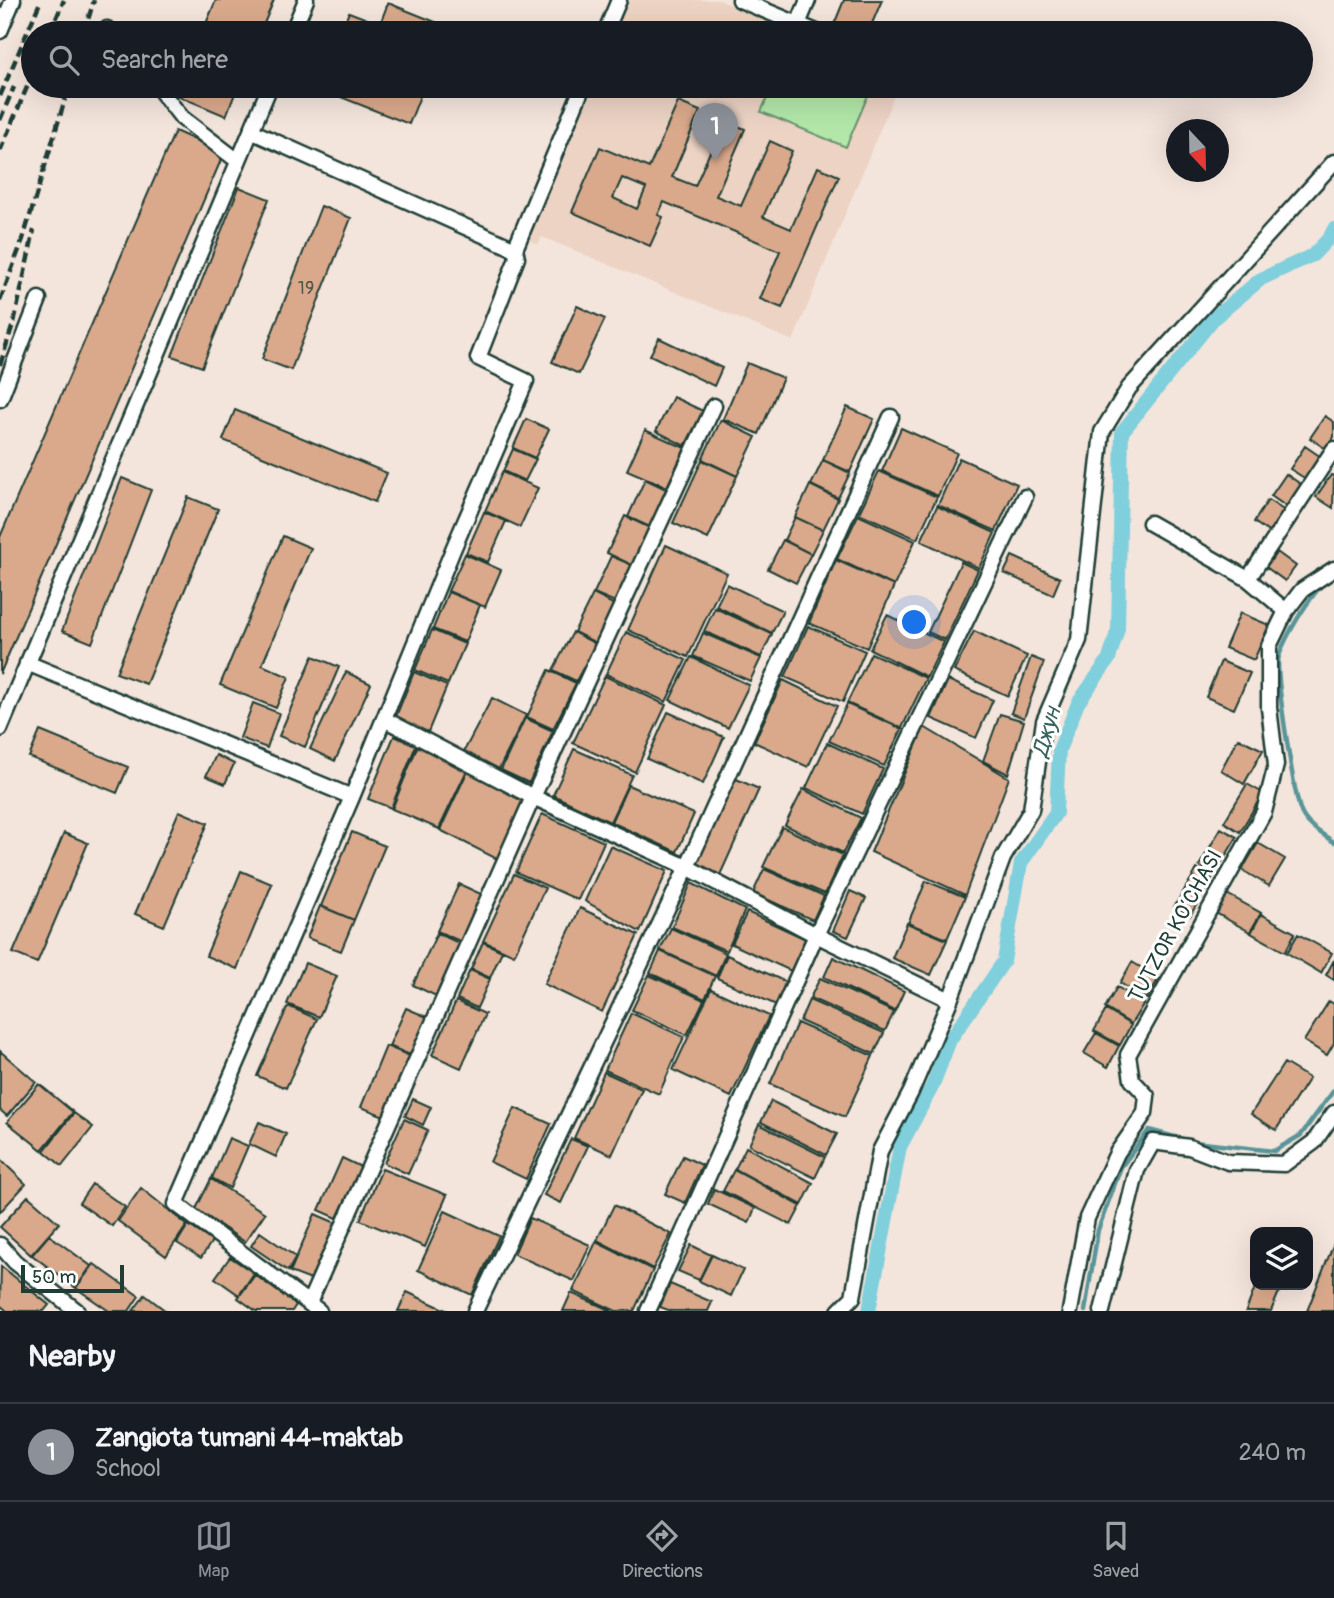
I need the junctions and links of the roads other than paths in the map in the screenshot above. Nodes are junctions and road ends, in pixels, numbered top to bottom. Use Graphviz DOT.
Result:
graph roads {
  1 [pos="13,0"];
  2 [pos="306,0"];
  3 [pos="619,0"];
  4 [pos="740,0"];
  5 [pos="808,0"];
  6 [pos="297,21"];
  7 [pos="610,21"];
  8 [pos="791,21"];
  9 [pos="799,21"];
  10 [pos="0,31"];
  11 [pos="166,98"];
  12 [pos="265,98"];
  13 [pos="578,98"];
  14 [pos="251,131"];
  15 [pos="238,161"];
  16 [pos="1334,162"];
  17 [pos="515,249"];
  18 [pos="39,299"];
  19 [pos="0,398"];
  20 [pos="714,406"];
  21 [pos="891,417"];
  22 [pos="1334,449"];
  23 [pos="1025,498"];
  24 [pos="1150,523"];
  25 [pos="1334,569"];
  26 [pos="1248,579"];
  27 [pos="1286,611"];
  28 [pos="27,663"];
  29 [pos="384,719"];
  30 [pos="0,729"];
  31 [pos="352,797"];
  32 [pos="533,797"];
  33 [pos="687,867"];
  34 [pos="816,935"];
  35 [pos="950,1000"];
  36 [pos="1334,1112"];
  37 [pos="0,1245"];
  38 [pos="314,1307"];
  39 [pos="77,1311"];
  40 [pos="475,1311"];
  41 [pos="648,1311"];
  42 [pos="839,1311"];
  43 [pos="1070,1311"];
  44 [pos="1102,1311"];
  1 -- 10 [label="street"];
  2 -- 6 [label="street"];
  3 -- 7 [label="street"];
  4 -- 8 [label="street"];
  5 -- 9 [label="street"];
  11 -- 15 [label="street"];
  12 -- 14 [label="street"];
  13 -- 17 [label="street"];
  14 -- 15 [label="street"];
  14 -- 17 [label="street"];
  15 -- 28 [label="street"];
  16 -- 35 [label="street"];
  17 -- 29 [label="street"];
  18 -- 19 [label="street"];
  20 -- 32 [label="street"];
  21 -- 33 [label="street"];
  22 -- 26 [label="street"];
  23 -- 34 [label="street"];
  24 -- 26 [label="street"];
  25 -- 27 [label="street, TUTZOR KO‘CHASI"];
  26 -- 27 [label="street"];
  27 -- 43 [label="street, TUTZOR KO‘CHASI"];
  28 -- 30 [label="street"];
  28 -- 31 [label="street"];
  29 -- 31 [label="street"];
  29 -- 32 [label="street"];
  31 -- 38 [label="street"];
  32 -- 33 [label="street"];
  32 -- 38 [label="street"];
  33 -- 34 [label="street"];
  33 -- 40 [label="street"];
  34 -- 35 [label="street"];
  34 -- 41 [label="street"];
  35 -- 42 [label="street"];
  36 -- 44 [label="street"];
  37 -- 39 [label="street"];
}
